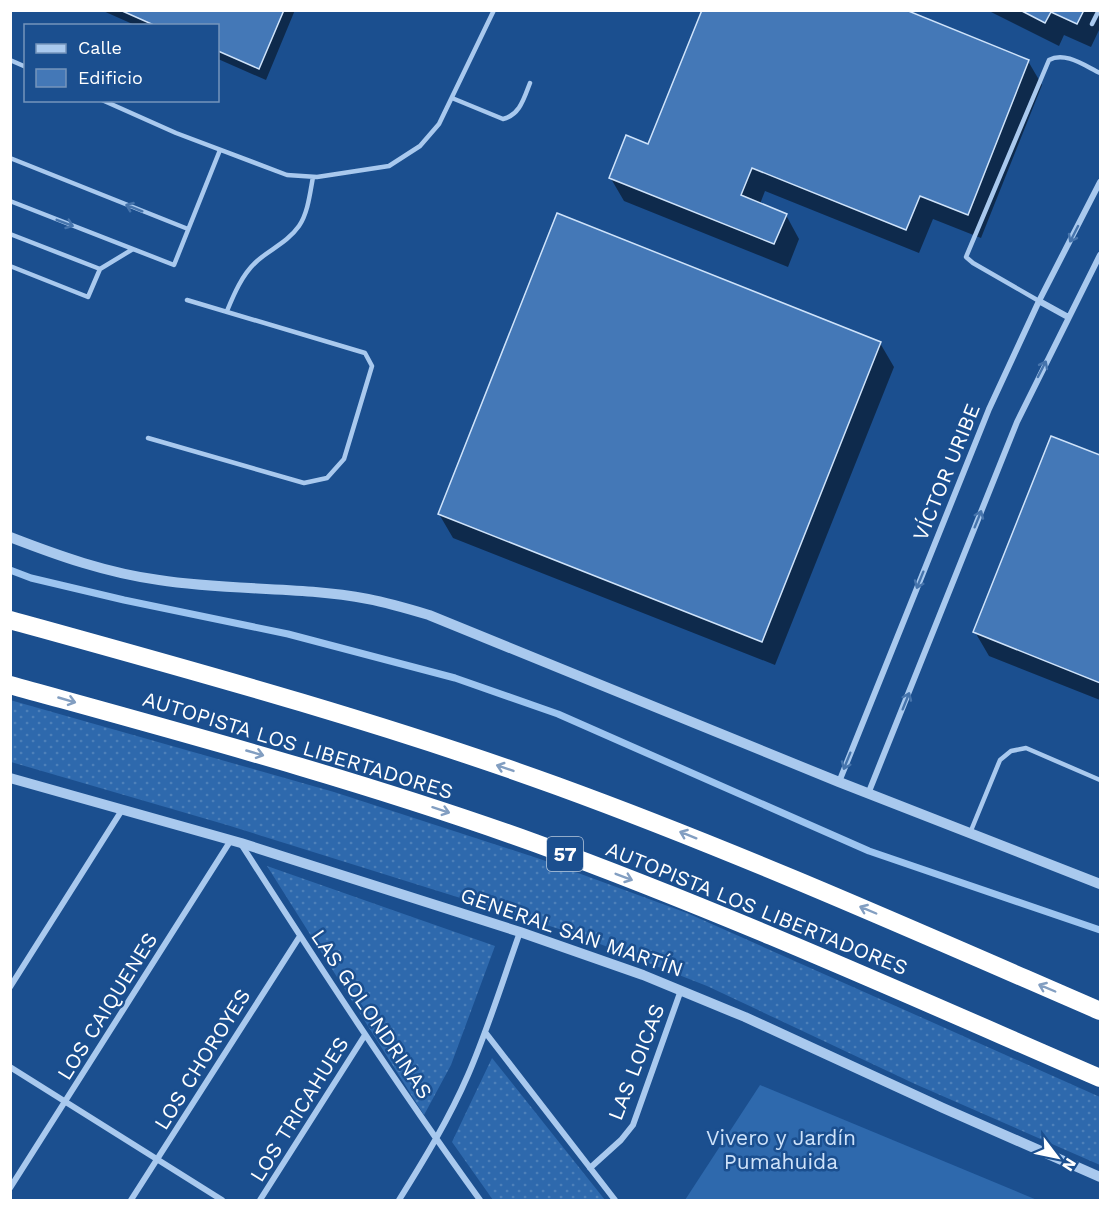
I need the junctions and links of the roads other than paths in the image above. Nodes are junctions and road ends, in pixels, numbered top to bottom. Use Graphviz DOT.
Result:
graph roads {
  1 [pos="494,10"];
  2 [pos="1099,10"];
  3 [pos="1092,24"];
  4 [pos="10,60"];
  5 [pos="24,66"];
  6 [pos="1101,73"];
  7 [pos="530,83"];
  8 [pos="452,98"];
  9 [pos="106,102"];
  10 [pos="220,150"];
  11 [pos="10,158"];
  12 [pos="313,177"];
  13 [pos="1101,182"];
  14 [pos="10,201"];
  15 [pos="188,229"];
  16 [pos="10,234"];
  17 [pos="133,249"];
  18 [pos="1101,255"];
  19 [pos="10,266"];
  20 [pos="100,269"];
  21 [pos="188,300"];
  22 [pos="1039,301"];
  23 [pos="227,311"];
  24 [pos="1068,317"];
  25 [pos="148,438"];
  26 [pos="10,537"];
  27 [pos="10,620"];
  28 [pos="10,685"];
  29 [pos="10,778"];
  30 [pos="1101,780"];
  31 [pos="839,782"];
  32 [pos="868,794"];
  33 [pos="122,810"];
  34 [pos="970,833"];
  35 [pos="236,842"];
  36 [pos="1101,884"];
  37 [pos="520,932"];
  38 [pos="300,936"];
  39 [pos="10,987"];
  40 [pos="681,990"];
  41 [pos="1101,1011"];
  42 [pos="486,1032"];
  43 [pos="365,1035"];
  44 [pos="10,1067"];
  45 [pos="1101,1078"];
  46 [pos="66,1101"];
  47 [pos="435,1138"];
  48 [pos="157,1160"];
  49 [pos="590,1168"];
  50 [pos="1101,1177"];
  51 [pos="10,1188"];
  52 [pos="131,1200"];
  53 [pos="222,1200"];
  54 [pos="260,1200"];
  55 [pos="399,1200"];
  56 [pos="480,1200"];
  57 [pos="615,1200"];
  1 -- 8 [label="lane"];
  2 -- 3 [label="lane"];
  4 -- 5 [label="lane"];
  6 -- 22 [label="lane"];
  7 -- 8 [label="lane"];
  8 -- 12 [label="lane"];
  9 -- 10 [label="lane"];
  10 -- 12 [label="lane"];
  10 -- 15 [label="lane"];
  15 -- 11 [label="lane, one-way"];
  12 -- 23 [label="lane"];
  13 -- 22 [label="street, VÍCTOR URIBE, one-way"];
  14 -- 17 [label="lane, one-way"];
  15 -- 17 [label="lane"];
  16 -- 20 [label="lane"];
  17 -- 20 [label="lane"];
  18 -- 24 [label="street"];
  19 -- 20 [label="lane"];
  21 -- 23 [label="lane"];
  22 -- 24 [label="street"];
  22 -- 31 [label="street, VÍCTOR URIBE, one-way"];
  23 -- 25 [label="lane"];
  32 -- 24 [label="street, one-way"];
  26 -- 31 [label="street"];
  41 -- 27 [label="highway, AUTOPISTA LOS LIBERTADORES, one-way"];
  28 -- 45 [label="highway, AUTOPISTA LOS LIBERTADORES / 57, one-way"];
  29 -- 33 [label="street, GENERAL SAN MARTÍN"];
  30 -- 34 [label="lane"];
  31 -- 32 [label="street"];
  32 -- 34 [label="street"];
  33 -- 35 [label="street, GENERAL SAN MARTÍN"];
  33 -- 39 [label="street"];
  34 -- 36 [label="street"];
  35 -- 37 [label="street, GENERAL SAN MARTÍN"];
  35 -- 38 [label="street, LAS GOLONDRINAS"];
  35 -- 46 [label="street, LOS CAIQUENES"];
  37 -- 40 [label="street, GENERAL SAN MARTÍN"];
  37 -- 42 [label="street"];
  38 -- 43 [label="street, LAS GOLONDRINAS"];
  38 -- 48 [label="street, LOS CHOROYES"];
  40 -- 49 [label="street, LAS LOICAS"];
  40 -- 50 [label="street, GENERAL SAN MARTÍN"];
  42 -- 47 [label="street"];
  42 -- 49 [label="street"];
  43 -- 47 [label="street, LAS GOLONDRINAS"];
  43 -- 54 [label="street, LOS TRICAHUES"];
  44 -- 46 [label="street"];
  46 -- 48 [label="street"];
  46 -- 51 [label="street, LOS CAIQUENES"];
  47 -- 55 [label="street"];
  47 -- 56 [label="street, LAS GOLONDRINAS"];
  48 -- 52 [label="street, LOS CHOROYES"];
  48 -- 53 [label="street"];
  49 -- 57 [label="street"];
}
